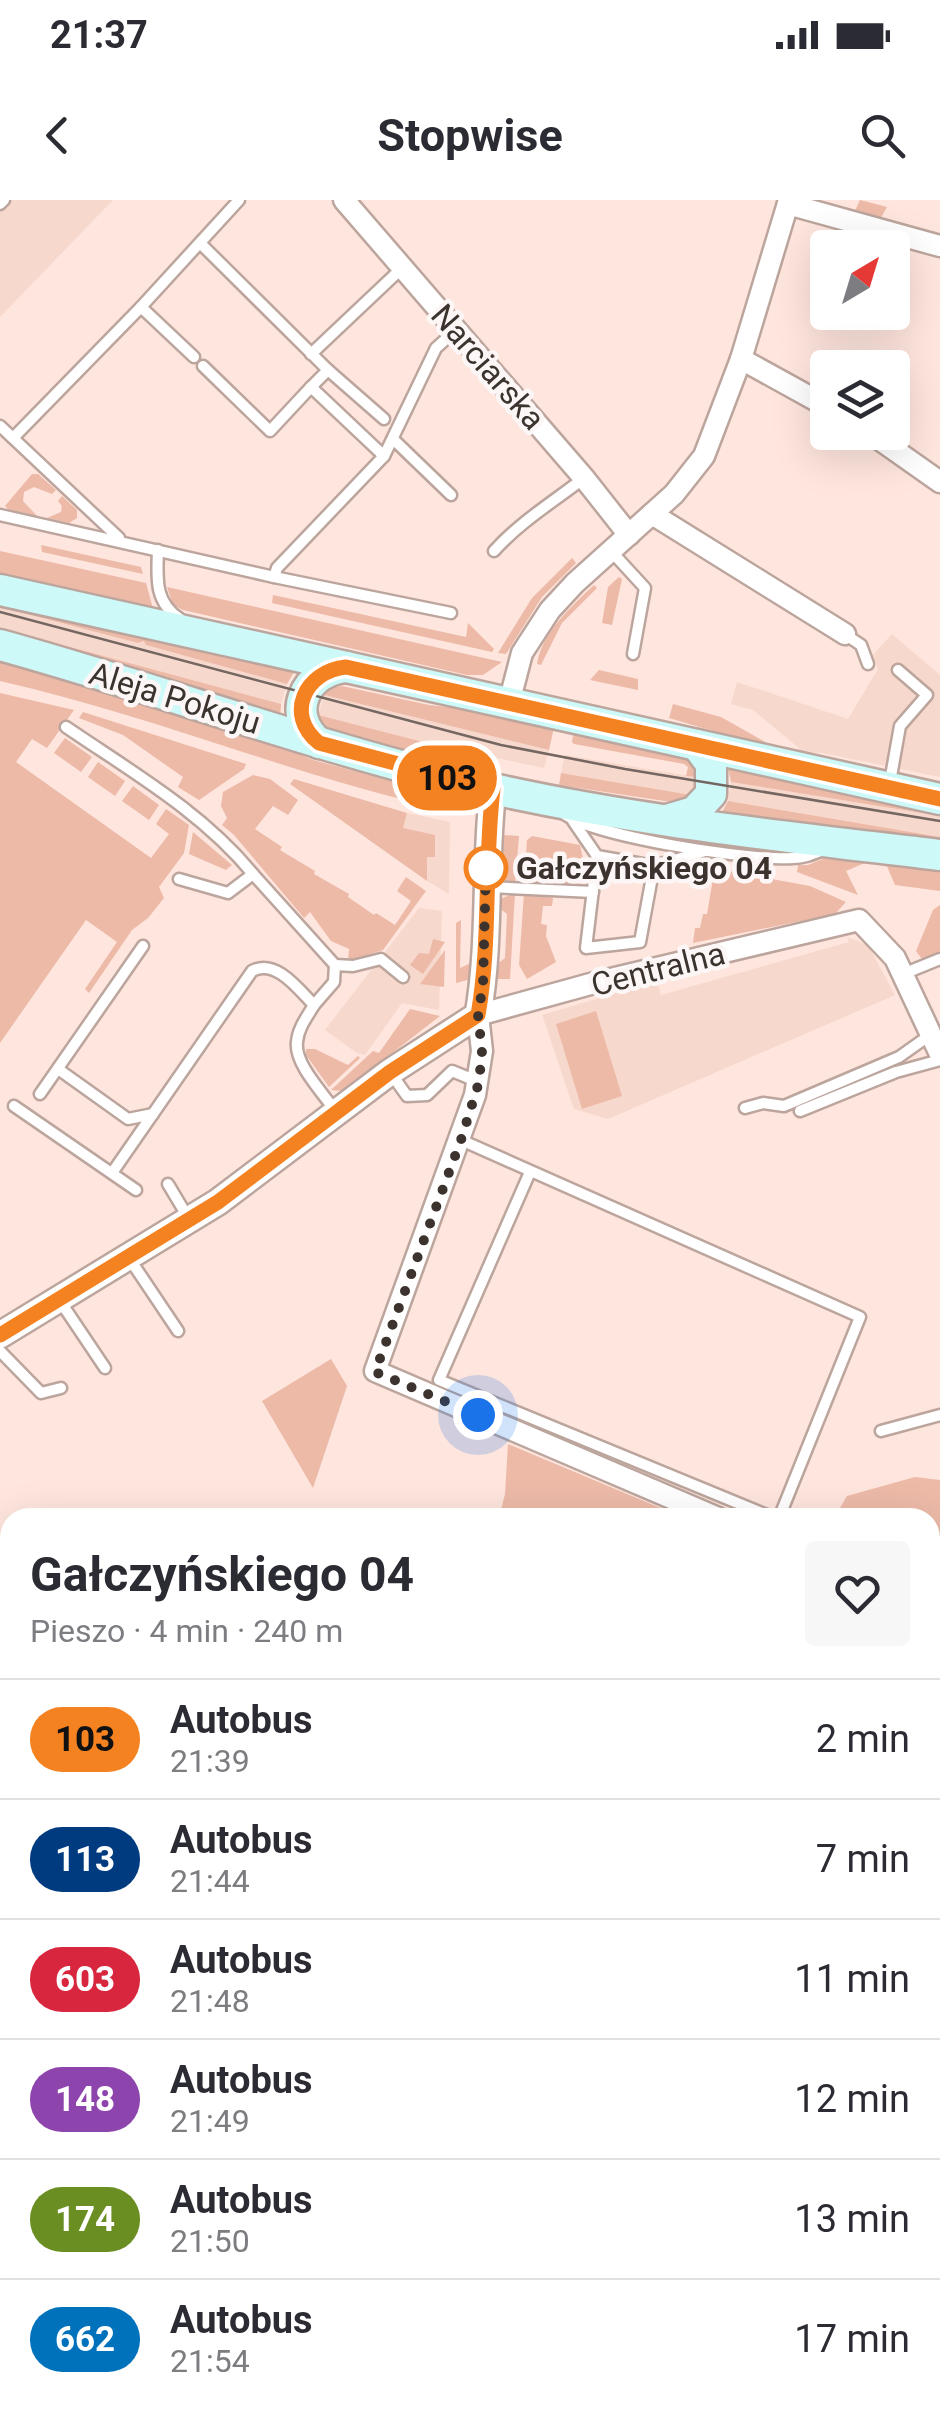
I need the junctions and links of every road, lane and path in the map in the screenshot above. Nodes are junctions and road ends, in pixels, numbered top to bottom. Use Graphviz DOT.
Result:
graph roads {
  1 [pos="239,200"];
  2 [pos="344,200"];
  3 [pos="789,202"];
  4 [pos="200,243"];
  5 [pos="940,246"];
  6 [pos="402,268"];
  7 [pos="141,307"];
  8 [pos="456,330"];
  9 [pos="311,354"];
  10 [pos="741,359"];
  11 [pos="328,370"];
  12 [pos="311,387"];
  13 [pos="810,398"];
  14 [pos="384,420"];
  15 [pos="0,426"];
  16 [pos="13,438"];
  17 [pos="394,440"];
  18 [pos="895,450"];
  19 [pos="384,456"];
  20 [pos="584,478"];
  21 [pos="940,482"];
  22 [pos="451,495"];
  23 [pos="652,514"];
  24 [pos="0,515"];
  25 [pos="629,535"];
  26 [pos="121,540"];
  27 [pos="158,550"];
  28 [pos="494,551"];
  29 [pos="612,551"];
  30 [pos="274,577"];
  31 [pos="0,590"];
  32 [pos="451,612"];
  33 [pos="845,634"];
  34 [pos="211,637"];
  35 [pos="0,646"];
  36 [pos="633,654"];
  37 [pos="868,664"];
  38 [pos="346,667"];
  39 [pos="898,670"];
  40 [pos="509,703"];
  41 [pos="66,727"];
  42 [pos="319,743"];
  43 [pos="697,745"];
  44 [pos="889,788"];
  45 [pos="493,789"];
  46 [pos="940,799"];
  47 [pos="546,800"];
  48 [pos="572,820"];
  49 [pos="664,820"];
  50 [pos="841,843"];
  51 [pos="710,850"];
  52 [pos="940,855"];
  53 [pos="597,856"];
  54 [pos="654,866"];
  55 [pos="253,874"];
  56 [pos="179,879"];
  57 [pos="486,887"];
  58 [pos="593,892"];
  59 [pos="143,946"];
  60 [pos="940,959"];
  61 [pos="335,966"];
  62 [pos="903,974"];
  63 [pos="403,977"];
  64 [pos="314,1006"];
  65 [pos="478,1015"];
  66 [pos="937,1049"];
  67 [pos="58,1069"];
  68 [pos="390,1072"];
  69 [pos="479,1082"];
  70 [pos="40,1094"];
  71 [pos="14,1106"];
  72 [pos="745,1108"];
  73 [pos="800,1111"];
  74 [pos="337,1113"];
  75 [pos="152,1114"];
  76 [pos="461,1140"];
  77 [pos="530,1172"];
  78 [pos="112,1173"];
  79 [pos="168,1184"];
  80 [pos="136,1190"];
  81 [pos="190,1220"];
  82 [pos="128,1257"];
  83 [pos="60,1300"];
  84 [pos="178,1330"];
  85 [pos="0,1335"];
  86 [pos="0,1351"];
  87 [pos="105,1368"];
  88 [pos="61,1388"];
  89 [pos="940,1414"];
  90 [pos="881,1430"];
  91 [pos="695,1508"];
  92 [pos="753,1508"];
  93 [pos="781,1508"];
  1 -- 4 [label="lane"];
  2 -- 6 [label="street, Narciarska"];
  3 -- 5 [label="street"];
  3 -- 10 [label="street"];
  4 -- 7 [label="lane"];
  4 -- 9 [label="lane"];
  6 -- 8 [label="street, Narciarska"];
  6 -- 9 [label="lane"];
  7 -- 12 [label="lane"];
  7 -- 16 [label="lane"];
  8 -- 17 [label="lane"];
  8 -- 20 [label="street, Narciarska"];
  9 -- 11 [label="lane"];
  10 -- 13 [label="street"];
  10 -- 23 [label="street"];
  11 -- 12 [label="lane"];
  11 -- 14 [label="lane"];
  12 -- 19 [label="lane"];
  15 -- 16 [label="lane"];
  16 -- 26 [label="lane"];
  17 -- 19 [label="lane"];
  17 -- 22 [label="lane"];
  18 -- 21 [label="street"];
  19 -- 30 [label="lane"];
  20 -- 25 [label="street, Narciarska"];
  20 -- 28 [label="lane"];
  23 -- 25 [label="street"];
  23 -- 33 [label="street"];
  24 -- 26 [label="lane"];
  25 -- 29 [label="street"];
  26 -- 27 [label="lane"];
  27 -- 30 [label="lane"];
  27 -- 34 [label="lane"];
  29 -- 36 [label="lane"];
  29 -- 40 [label="street"];
  30 -- 32 [label="lane"];
  31 -- 34 [label="main road, Aleja Pokoju"];
  33 -- 37 [label="lane"];
  34 -- 38 [label="main road, Aleja Pokoju"];
  35 -- 42 [label="main road, Aleja Pokoju"];
  38 -- 40 [label="main road, Aleja Pokoju"];
  38 -- 42 [label="main road"];
  39 -- 44 [label="lane"];
  40 -- 43 [label="main road, Aleja Pokoju"];
  41 -- 55 [label="lane"];
  42 -- 45 [label="main road, Aleja Pokoju"];
  43 -- 44 [label="main road, Aleja Pokoju"];
  43 -- 49 [label="main road"];
  44 -- 46 [label="main road, Aleja Pokoju"];
  45 -- 47 [label="main road, Aleja Pokoju"];
  45 -- 57 [label="street"];
  47 -- 48 [label="lane"];
  47 -- 49 [label="main road, Aleja Pokoju"];
  48 -- 51 [label="lane"];
  48 -- 53 [label="lane"];
  49 -- 50 [label="main road, Aleja Pokoju"];
  50 -- 51 [label="lane"];
  50 -- 52 [label="main road, Aleja Pokoju"];
  51 -- 54 [label="lane"];
  53 -- 54 [label="lane"];
  53 -- 58 [label="lane"];
  54 -- 58 [label="lane"];
  55 -- 56 [label="lane"];
  55 -- 61 [label="lane"];
  57 -- 58 [label="lane"];
  57 -- 65 [label="street"];
  59 -- 67 [label="lane"];
  60 -- 62 [label="lane"];
  61 -- 63 [label="lane"];
  61 -- 64 [label="lane"];
  62 -- 65 [label="street, Centralna"];
  62 -- 66 [label="street"];
  64 -- 74 [label="lane"];
  64 -- 75 [label="lane"];
  65 -- 68 [label="street, Centralna"];
  65 -- 69 [label="street"];
  66 -- 72 [label="lane"];
  66 -- 73 [label="lane"];
  67 -- 70 [label="lane"];
  67 -- 75 [label="lane"];
  68 -- 69 [label="lane"];
  68 -- 74 [label="street, Centralna"];
  69 -- 76 [label="street"];
  71 -- 78 [label="lane"];
  74 -- 81 [label="street, Centralna"];
  75 -- 78 [label="lane"];
  76 -- 77 [label="lane"];
  76 -- 91 [label="street"];
  77 -- 92 [label="lane"];
  77 -- 93 [label="lane"];
  78 -- 80 [label="lane"];
  79 -- 81 [label="lane"];
  81 -- 82 [label="street, Centralna"];
  82 -- 83 [label="street, Centralna"];
  82 -- 84 [label="lane"];
  83 -- 85 [label="street, Centralna"];
  83 -- 87 [label="lane"];
  86 -- 88 [label="lane"];
  89 -- 90 [label="lane"];
}
